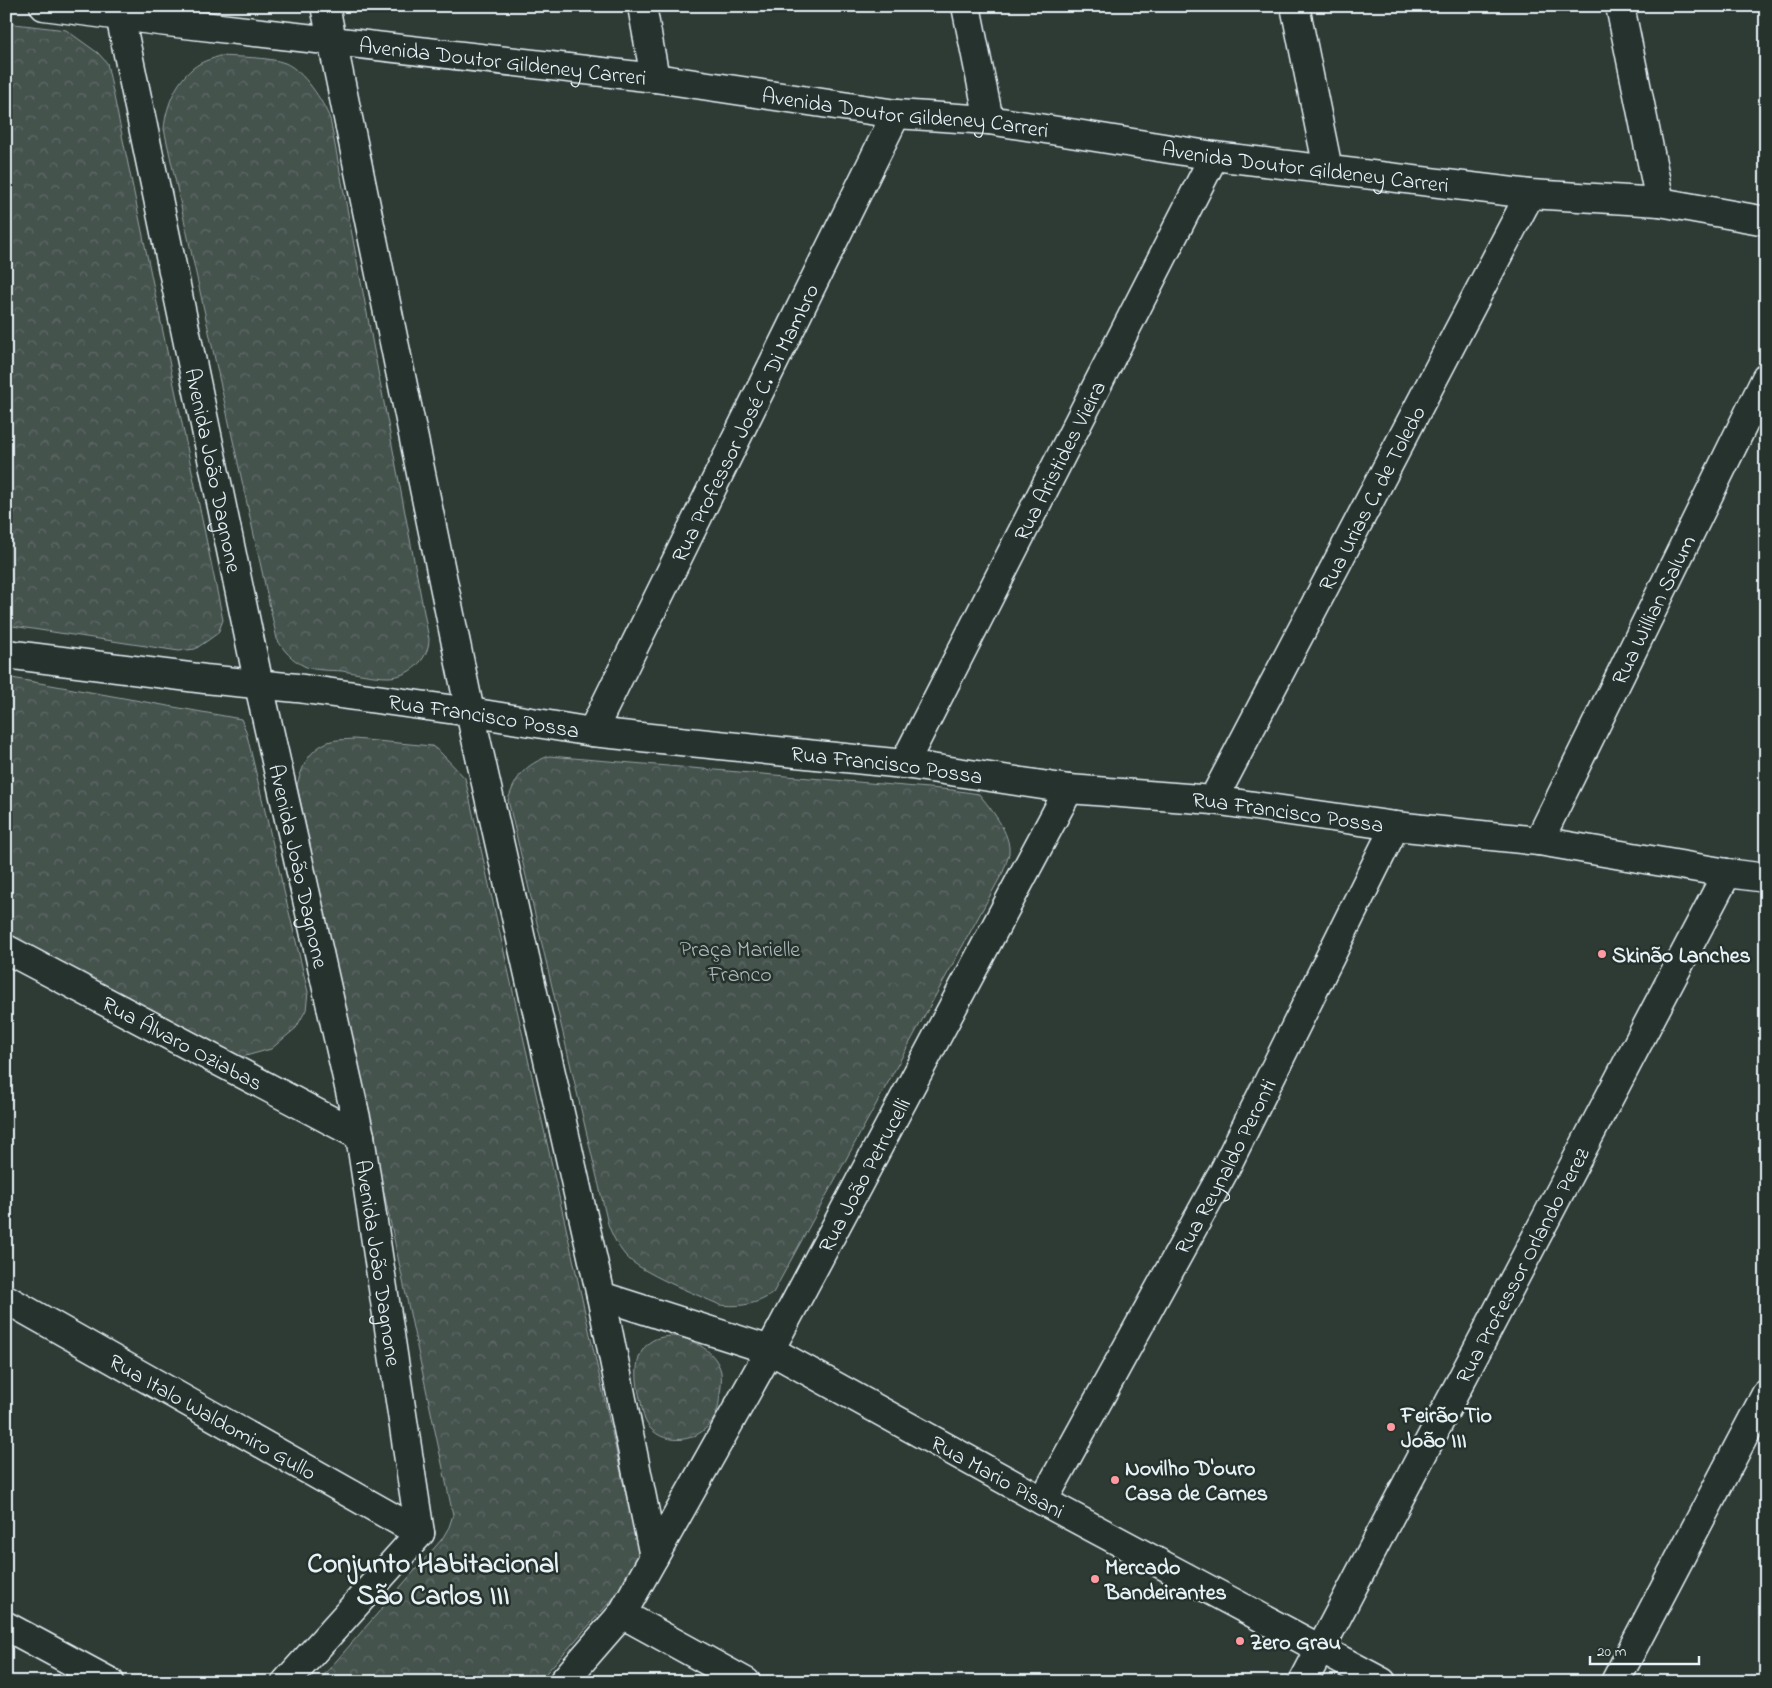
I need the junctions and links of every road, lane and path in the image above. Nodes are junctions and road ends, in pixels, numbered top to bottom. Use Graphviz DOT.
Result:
graph roads {
  1 [pos="44,6"];
  2 [pos="325,6"];
  3 [pos="642,6"];
  4 [pos="966,6"];
  5 [pos="1295,6"];
  6 [pos="1620,6"];
  7 [pos="119,11"];
  8 [pos="332,40"];
  9 [pos="655,78"];
  10 [pos="896,114"];
  11 [pos="988,120"];
  12 [pos="1214,156"];
  13 [pos="1328,169"];
  14 [pos="1530,194"];
  15 [pos="1660,202"];
  16 [pos="1766,221"];
  17 [pos="1766,378"];
  18 [pos="6,654"];
  19 [pos="259,685"];
  20 [pos="470,712"];
  21 [pos="592,732"];
  22 [pos="904,764"];
  23 [pos="1069,789"];
  24 [pos="1213,800"];
  25 [pos="1395,826"];
  26 [pos="1539,841"];
  27 [pos="1727,873"];
  28 [pos="1766,878"];
  29 [pos="6,949"];
  30 [pos="360,1136"];
  31 [pos="601,1296"];
  32 [pos="6,1300"];
  33 [pos="770,1350"];
  34 [pos="1766,1394"];
  35 [pos="1043,1501"];
  36 [pos="420,1533"];
  37 [pos="654,1557"];
  38 [pos="622,1614"];
  39 [pos="6,1626"];
  40 [pos="1320,1649"];
  41 [pos="110,1682"];
  42 [pos="286,1682"];
  43 [pos="563,1682"];
  44 [pos="746,1682"];
  45 [pos="1303,1682"];
  46 [pos="1382,1682"];
  47 [pos="1615,1682"];
  1 -- 7 [label="street, Avenida Doutor Gildeney Carreri"];
  2 -- 8 [label="street"];
  3 -- 9 [label="street"];
  4 -- 11 [label="street"];
  5 -- 13 [label="street"];
  6 -- 15 [label="street"];
  7 -- 8 [label="street, Avenida Doutor Gildeney Carreri"];
  7 -- 19 [label="street, Avenida João Dagnone"];
  8 -- 9 [label="street, Avenida Doutor Gildeney Carreri"];
  8 -- 20 [label="street"];
  9 -- 10 [label="street, Avenida Doutor Gildeney Carreri"];
  10 -- 11 [label="street, Avenida Doutor Gildeney Carreri"];
  10 -- 21 [label="street, Rua Professor José C. Di Mambro"];
  11 -- 12 [label="street, Avenida Doutor Gildeney Carreri"];
  12 -- 13 [label="street, Avenida Doutor Gildeney Carreri"];
  12 -- 22 [label="street, Rua Aristides Vieira"];
  13 -- 14 [label="street, Avenida Doutor Gildeney Carreri"];
  14 -- 15 [label="street, Avenida Doutor Gildeney Carreri"];
  14 -- 24 [label="street, Rua Urias C. de Toledo"];
  15 -- 16 [label="street, Avenida Doutor Gildeney Carreri"];
  17 -- 26 [label="street, Rua Willian Salum"];
  18 -- 19 [label="street, Rua Francisco Possa"];
  19 -- 20 [label="street, Rua Francisco Possa"];
  19 -- 30 [label="street, Avenida João Dagnone"];
  20 -- 21 [label="street, Rua Francisco Possa"];
  20 -- 31 [label="street"];
  21 -- 22 [label="street, Rua Francisco Possa"];
  22 -- 23 [label="street, Rua Francisco Possa"];
  23 -- 24 [label="street, Rua Francisco Possa"];
  23 -- 33 [label="street, Rua João Petrucelli"];
  24 -- 25 [label="street, Rua Francisco Possa"];
  25 -- 26 [label="street, Rua Francisco Possa"];
  25 -- 35 [label="street, Rua Reynaldo Peronti"];
  26 -- 27 [label="street, Rua Francisco Possa"];
  27 -- 28 [label="street, Rua Francisco Possa"];
  27 -- 40 [label="street, Rua Professor Orlando Perez"];
  29 -- 30 [label="street, Rua Álvaro Oziabas"];
  30 -- 36 [label="street, Avenida João Dagnone"];
  31 -- 33 [label="street, Rua Mario Pisani"];
  31 -- 37 [label="street"];
  32 -- 36 [label="street, Rua Italo Waldomiro Gullo"];
  33 -- 35 [label="street, Rua Mario Pisani"];
  33 -- 37 [label="street, Rua João Petrucelli"];
  34 -- 47 [label="street"];
  35 -- 40 [label="street, Rua Mario Pisani"];
  36 -- 42 [label="street"];
  37 -- 38 [label="street"];
  38 -- 43 [label="street"];
  38 -- 44 [label="street"];
  39 -- 41 [label="street"];
  40 -- 45 [label="street, Rua Professor Orlando Perez"];
  40 -- 46 [label="street, Rua Mario Pisani"];
}
